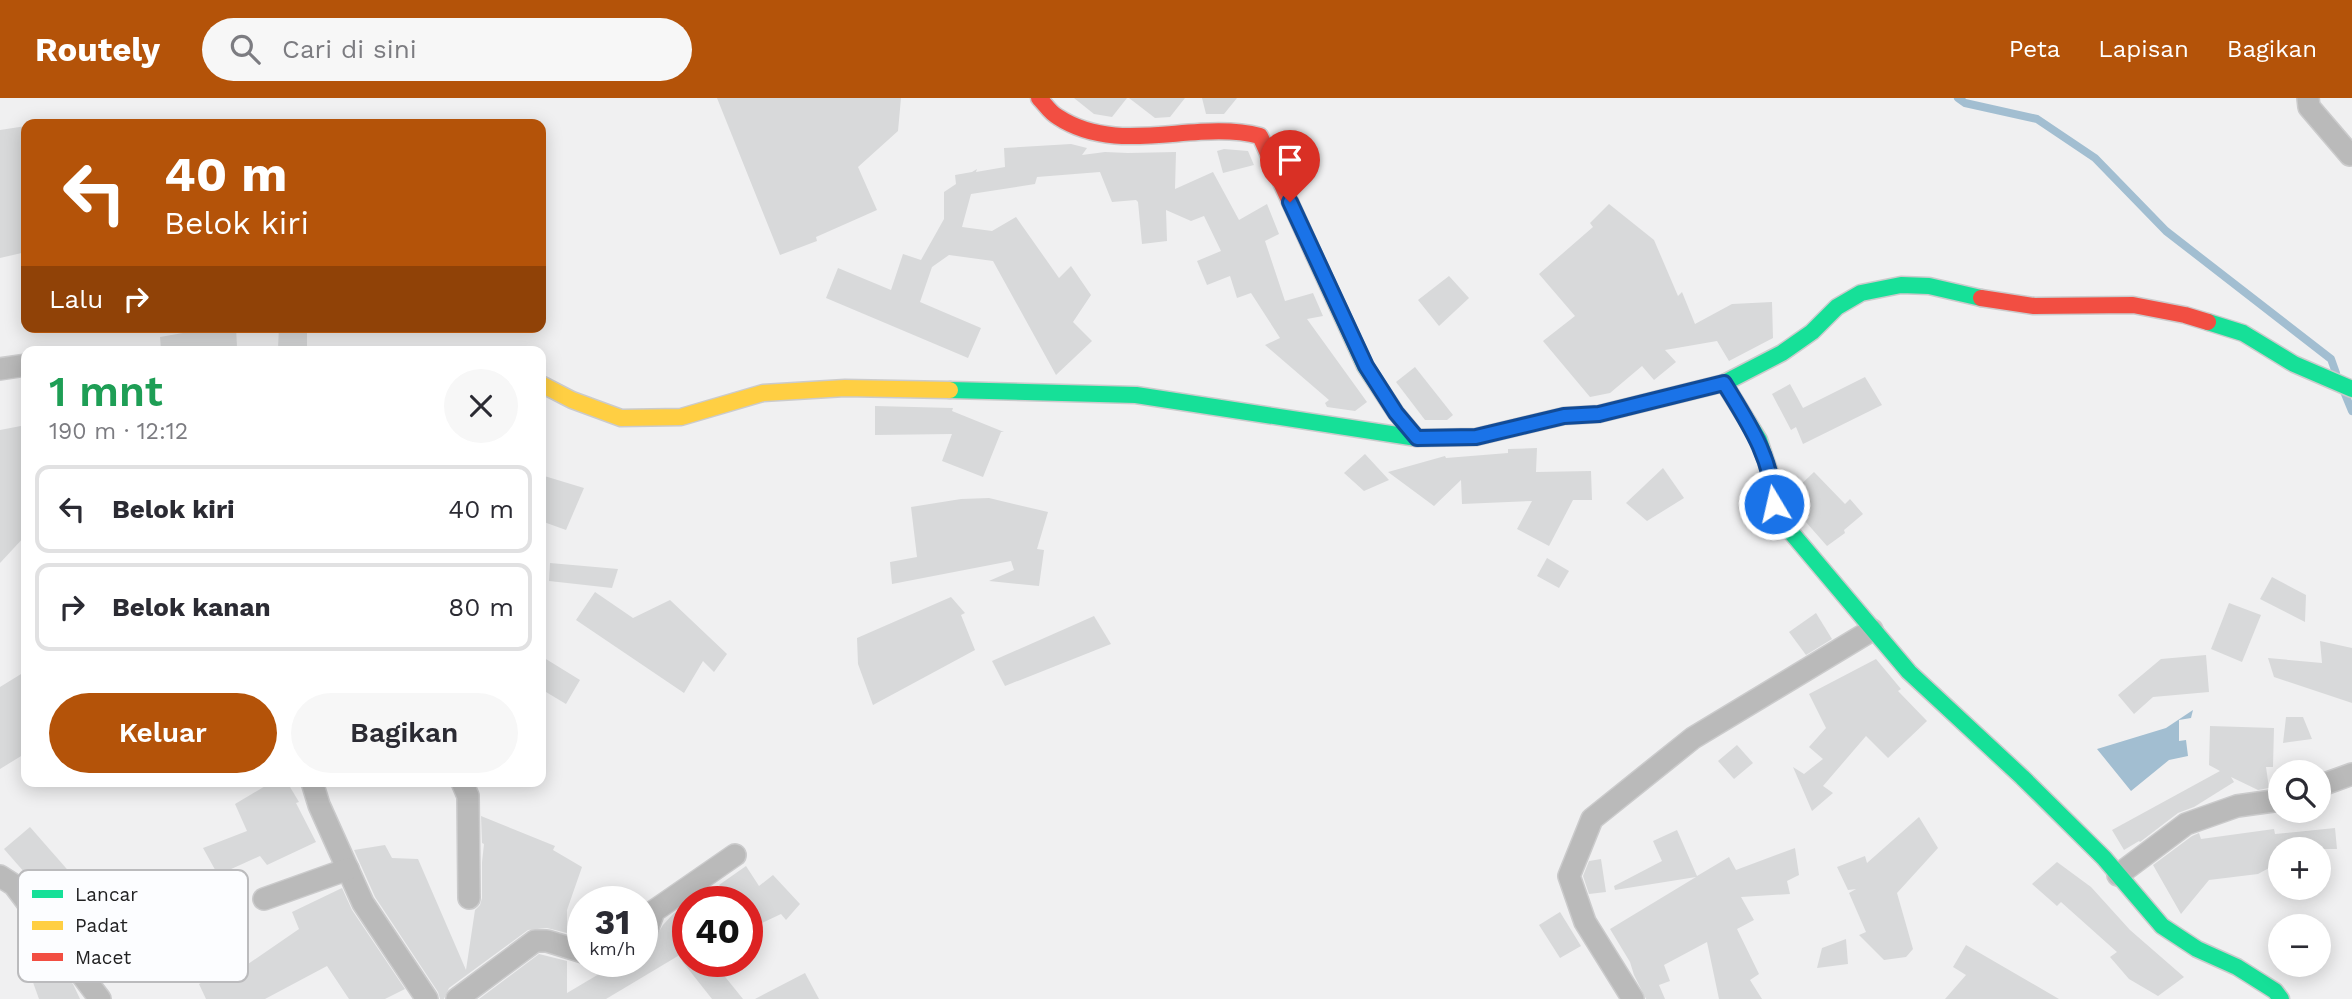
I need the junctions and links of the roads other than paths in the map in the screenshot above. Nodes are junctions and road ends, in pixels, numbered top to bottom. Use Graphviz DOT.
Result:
graph roads {
  1 [pos="1039,98"];
  2 [pos="2308,98"];
  3 [pos="2351,159"];
  4 [pos="21,366"];
  5 [pos="0,369"];
  6 [pos="1724,383"];
  7 [pos="546,387"];
  8 [pos="2352,389"];
  9 [pos="1417,438"];
  10 [pos="1872,630"];
  11 [pos="2352,774"];
  12 [pos="2331,782"];
  13 [pos="314,787"];
  14 [pos="464,787"];
  15 [pos="2268,802"];
  16 [pos="735,855"];
  17 [pos="348,869"];
  18 [pos="2119,875"];
  19 [pos="0,876"];
  20 [pos="18,890"];
  21 [pos="470,898"];
  22 [pos="264,899"];
  23 [pos="658,908"];
  24 [pos="567,947"];
  25 [pos="87,982"];
  26 [pos="100,999"];
  27 [pos="427,999"];
  28 [pos="457,999"];
  29 [pos="1633,999"];
  30 [pos="2281,999"];
  1 -- 9 [label="street"];
  2 -- 3 [label="street"];
  4 -- 5 [label="street"];
  6 -- 8 [label="street"];
  6 -- 9 [label="street"];
  6 -- 10 [label="street"];
  7 -- 9 [label="street"];
  10 -- 18 [label="street"];
  10 -- 29 [label="street"];
  11 -- 12 [label="street"];
  13 -- 17 [label="street"];
  14 -- 21 [label="street"];
  15 -- 18 [label="street"];
  16 -- 23 [label="street"];
  17 -- 22 [label="street"];
  17 -- 27 [label="street"];
  18 -- 30 [label="street"];
  19 -- 20 [label="street"];
  24 -- 28 [label="street"];
  25 -- 26 [label="street"];
}
